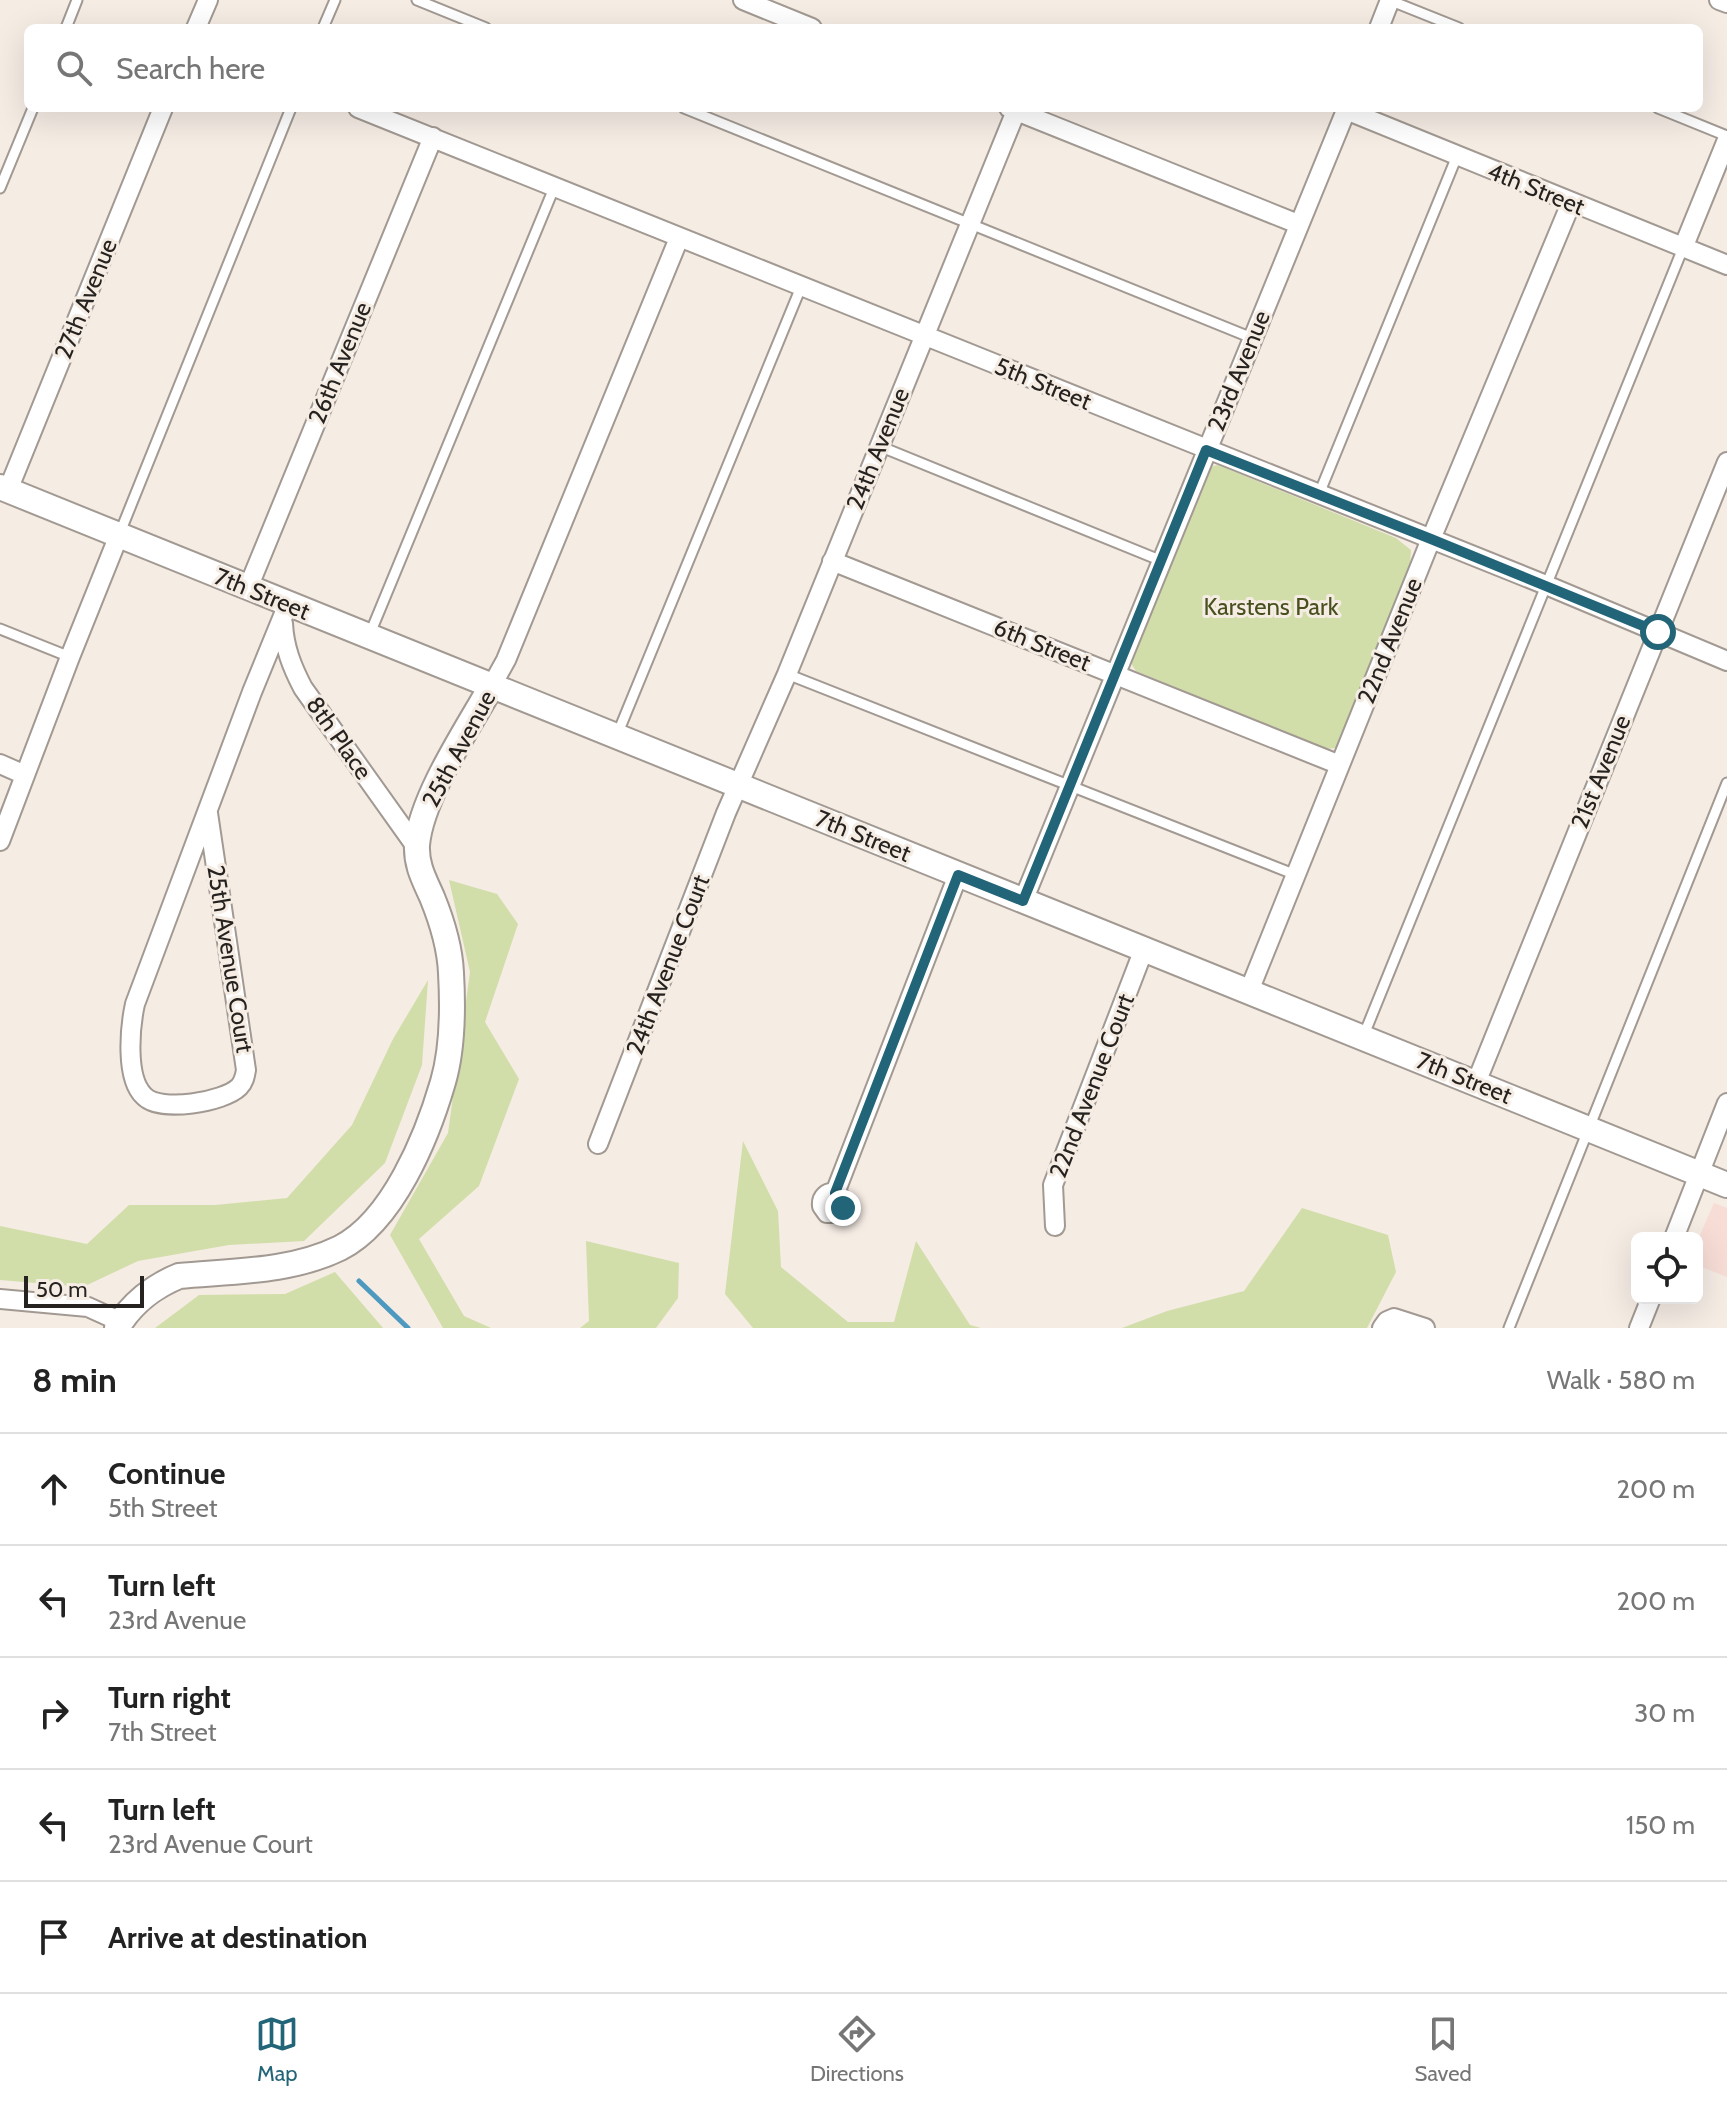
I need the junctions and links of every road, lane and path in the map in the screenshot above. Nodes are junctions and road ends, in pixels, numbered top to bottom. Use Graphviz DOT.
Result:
graph roads {
  1 [pos="77,0"];
  2 [pos="208,0"];
  3 [pos="335,0"];
  4 [pos="417,0"];
  5 [pos="743,0"];
  6 [pos="1390,0"];
  7 [pos="1719,0"];
  8 [pos="1727,3"];
  9 [pos="68,24"];
  10 [pos="198,24"];
  11 [pos="325,24"];
  12 [pos="476,24"];
  13 [pos="802,24"];
  14 [pos="1381,24"];
  15 [pos="1449,24"];
  16 [pos="31,112"];
  17 [pos="161,112"];
  18 [pos="289,112"];
  19 [pos="368,112"];
  20 [pos="694,112"];
  21 [pos="1012,112"];
  22 [pos="1020,112"];
  23 [pos="1346,112"];
  24 [pos="1354,112"];
  25 [pos="1667,112"];
  26 [pos="433,137"];
  27 [pos="1727,138"];
  28 [pos="1457,156"];
  29 [pos="0,188"];
  30 [pos="554,188"];
  31 [pos="1571,203"];
  32 [pos="970,224"];
  33 [pos="1298,224"];
  34 [pos="679,238"];
  35 [pos="1683,248"];
  36 [pos="1727,265"];
  37 [pos="801,287"];
  38 [pos="924,337"];
  39 [pos="1252,338"];
  40 [pos="879,446"];
  41 [pos="1206,450"];
  42 [pos="1727,462"];
  43 [pos="4,488"];
  44 [pos="1319,494"];
  45 [pos="119,535"];
  46 [pos="1431,539"];
  47 [pos="832,561"];
  48 [pos="1162,561"];
  49 [pos="1546,585"];
  50 [pos="248,588"];
  51 [pos="286,611"];
  52 [pos="0,629"];
  53 [pos="1658,632"];
  54 [pos="369,637"];
  55 [pos="70,657"];
  56 [pos="1727,661"];
  57 [pos="787,674"];
  58 [pos="1115,675"];
  59 [pos="491,687"];
  60 [pos="617,737"];
  61 [pos="0,764"];
  62 [pos="1340,765"];
  63 [pos="25,775"];
  64 [pos="1727,783"];
  65 [pos="1070,785"];
  66 [pos="739,786"];
  67 [pos="208,813"];
  68 [pos="0,841"];
  69 [pos="417,848"];
  70 [pos="958,875"];
  71 [pos="1296,875"];
  72 [pos="1023,901"];
  73 [pos="1144,949"];
  74 [pos="1249,991"];
  75 [pos="1363,1037"];
  76 [pos="1476,1083"];
  77 [pos="1727,1103"];
  78 [pos="1587,1128"];
  79 [pos="598,1144"];
  80 [pos="1699,1173"];
  81 [pos="1727,1185"];
  82 [pos="835,1193"];
  83 [pos="1055,1226"];
  84 [pos="1676,1232"];
  85 [pos="0,1299"];
  86 [pos="1649,1304"];
  87 [pos="1385,1324"];
  88 [pos="119,1325"];
  89 [pos="1425,1328"];
  90 [pos="1509,1328"];
  91 [pos="1639,1328"];
  1 -- 9 [label="lane"];
  2 -- 10 [label="street"];
  3 -- 11 [label="lane"];
  4 -- 12 [label="lane"];
  5 -- 13 [label="street"];
  6 -- 14 [label="street"];
  6 -- 15 [label="lane"];
  7 -- 8 [label="street"];
  16 -- 29 [label="lane"];
  17 -- 43 [label="street, 27th Avenue"];
  18 -- 45 [label="lane"];
  19 -- 26 [label="street, 5th Street"];
  20 -- 32 [label="lane"];
  21 -- 32 [label="street, 24th Avenue"];
  22 -- 33 [label="street"];
  23 -- 33 [label="street, 23rd Avenue"];
  24 -- 28 [label="street, 4th Street"];
  25 -- 27 [label="lane"];
  26 -- 30 [label="street, 5th Street"];
  26 -- 50 [label="street, 26th Avenue"];
  27 -- 35 [label="street"];
  28 -- 31 [label="street, 4th Street"];
  28 -- 44 [label="lane"];
  30 -- 34 [label="street, 5th Street"];
  30 -- 54 [label="lane"];
  31 -- 35 [label="street, 4th Street"];
  31 -- 46 [label="street, 22nd Avenue"];
  32 -- 38 [label="street, 24th Avenue"];
  32 -- 39 [label="lane"];
  33 -- 39 [label="street, 23rd Avenue"];
  34 -- 37 [label="street, 5th Street"];
  34 -- 59 [label="street, 25th Avenue"];
  35 -- 36 [label="street, 4th Street"];
  35 -- 49 [label="lane"];
  37 -- 38 [label="street, 5th Street"];
  37 -- 60 [label="lane"];
  38 -- 40 [label="street, 24th Avenue"];
  38 -- 41 [label="street, 5th Street"];
  39 -- 41 [label="street, 23rd Avenue"];
  40 -- 47 [label="street, 24th Avenue"];
  40 -- 48 [label="lane"];
  41 -- 44 [label="street, 5th Street"];
  41 -- 48 [label="street, 23rd Avenue"];
  42 -- 53 [label="street, 21st Avenue"];
  43 -- 45 [label="street, 7th Street"];
  44 -- 46 [label="street, 5th Street"];
  45 -- 50 [label="street, 7th Street"];
  45 -- 55 [label="street"];
  46 -- 49 [label="street, 5th Street"];
  46 -- 62 [label="street, 22nd Avenue"];
  47 -- 57 [label="street, 24th Avenue"];
  47 -- 58 [label="street, 6th Street"];
  48 -- 58 [label="street, 23rd Avenue"];
  49 -- 53 [label="street, 5th Street"];
  49 -- 75 [label="lane"];
  50 -- 51 [label="street, 7th Street"];
  51 -- 54 [label="street, 7th Street"];
  51 -- 67 [label="street, 25th Avenue Court"];
  51 -- 69 [label="street, 8th Place"];
  52 -- 55 [label="lane"];
  53 -- 56 [label="street, 5th Street"];
  53 -- 76 [label="street, 21st Avenue"];
  54 -- 59 [label="street, 7th Street"];
  55 -- 63 [label="street"];
  57 -- 65 [label="lane"];
  57 -- 66 [label="street, 24th Avenue"];
  58 -- 62 [label="street, 6th Street"];
  58 -- 65 [label="street, 23rd Avenue"];
  59 -- 60 [label="street, 7th Street"];
  59 -- 69 [label="street, 25th Avenue"];
  60 -- 66 [label="street, 7th Street"];
  61 -- 63 [label="street"];
  62 -- 71 [label="street, 22nd Avenue"];
  63 -- 68 [label="street"];
  64 -- 78 [label="lane"];
  65 -- 71 [label="lane"];
  65 -- 72 [label="street, 23rd Avenue"];
  66 -- 70 [label="street, 7th Street"];
  66 -- 79 [label="street, 24th Avenue Court"];
  67 -- 67 [label="street, 25th Avenue Court"];
  69 -- 88 [label="street, 25th Avenue"];
  70 -- 72 [label="street, 7th Street"];
  70 -- 82 [label="street"];
  71 -- 74 [label="street, 22nd Avenue"];
  72 -- 73 [label="street, 7th Street"];
  73 -- 74 [label="street, 7th Street"];
  73 -- 83 [label="street, 22nd Avenue Court"];
  74 -- 75 [label="street, 7th Street"];
  75 -- 76 [label="street, 7th Street"];
  76 -- 78 [label="street, 7th Street"];
  77 -- 80 [label="street"];
  78 -- 80 [label="street, 7th Street"];
  78 -- 90 [label="lane"];
  80 -- 81 [label="street, 7th Street"];
  80 -- 84 [label="street"];
  85 -- 88 [label="street"];
  86 -- 91 [label="street"];
  87 -- 89 [label="street"];
}
